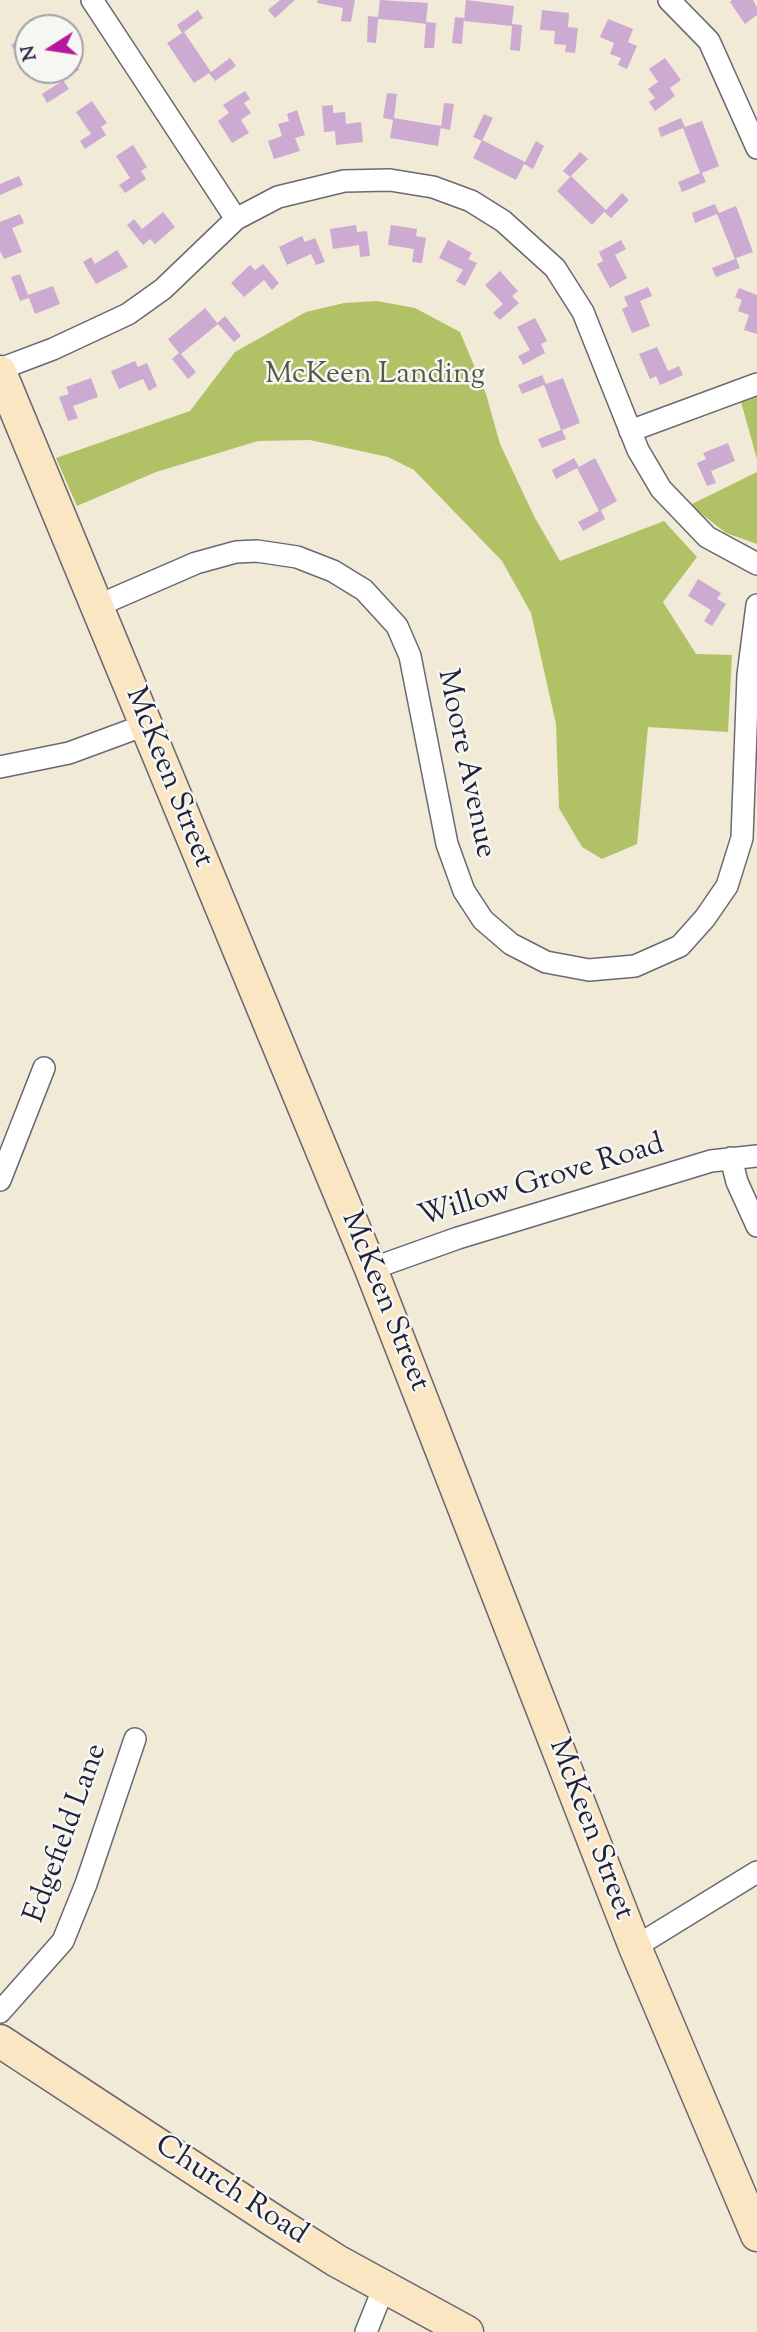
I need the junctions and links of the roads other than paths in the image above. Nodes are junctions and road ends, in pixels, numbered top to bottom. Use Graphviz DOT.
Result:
graph roads {
  1 [pos="92,0"];
  2 [pos="669,0"];
  3 [pos="757,148"];
  4 [pos="236,219"];
  5 [pos="0,370"];
  6 [pos="757,384"];
  7 [pos="630,431"];
  8 [pos="757,565"];
  9 [pos="757,605"];
  10 [pos="97,606"];
  11 [pos="145,726"];
  12 [pos="0,767"];
  13 [pos="44,1068"];
  14 [pos="757,1156"];
  15 [pos="731,1158"];
  16 [pos="0,1180"];
  17 [pos="757,1226"];
  18 [pos="371,1269"];
  19 [pos="135,1740"];
  20 [pos="757,1872"];
  21 [pos="635,1947"];
  22 [pos="0,2012"];
  23 [pos="0,2041"];
  24 [pos="753,2216"];
  25 [pos="384,2287"];
  26 [pos="366,2332"];
  27 [pos="467,2332"];
  1 -- 4 [label="street"];
  2 -- 3 [label="street"];
  4 -- 5 [label="street"];
  4 -- 7 [label="street"];
  5 -- 10 [label="street, McKeen Street"];
  6 -- 7 [label="street"];
  7 -- 8 [label="street"];
  9 -- 10 [label="street, Moore Avenue"];
  10 -- 11 [label="street, McKeen Street"];
  11 -- 12 [label="street"];
  11 -- 18 [label="street, McKeen Street"];
  13 -- 16 [label="street"];
  14 -- 15 [label="street, Willow Grove Road"];
  15 -- 17 [label="street"];
  15 -- 18 [label="street, Willow Grove Road"];
  18 -- 21 [label="street, McKeen Street"];
  19 -- 22 [label="street, Edgefield Lane"];
  20 -- 21 [label="street"];
  21 -- 24 [label="street, McKeen Street"];
  23 -- 25 [label="street, Church Road"];
  25 -- 26 [label="street"];
  25 -- 27 [label="street, Church Road"];
}
